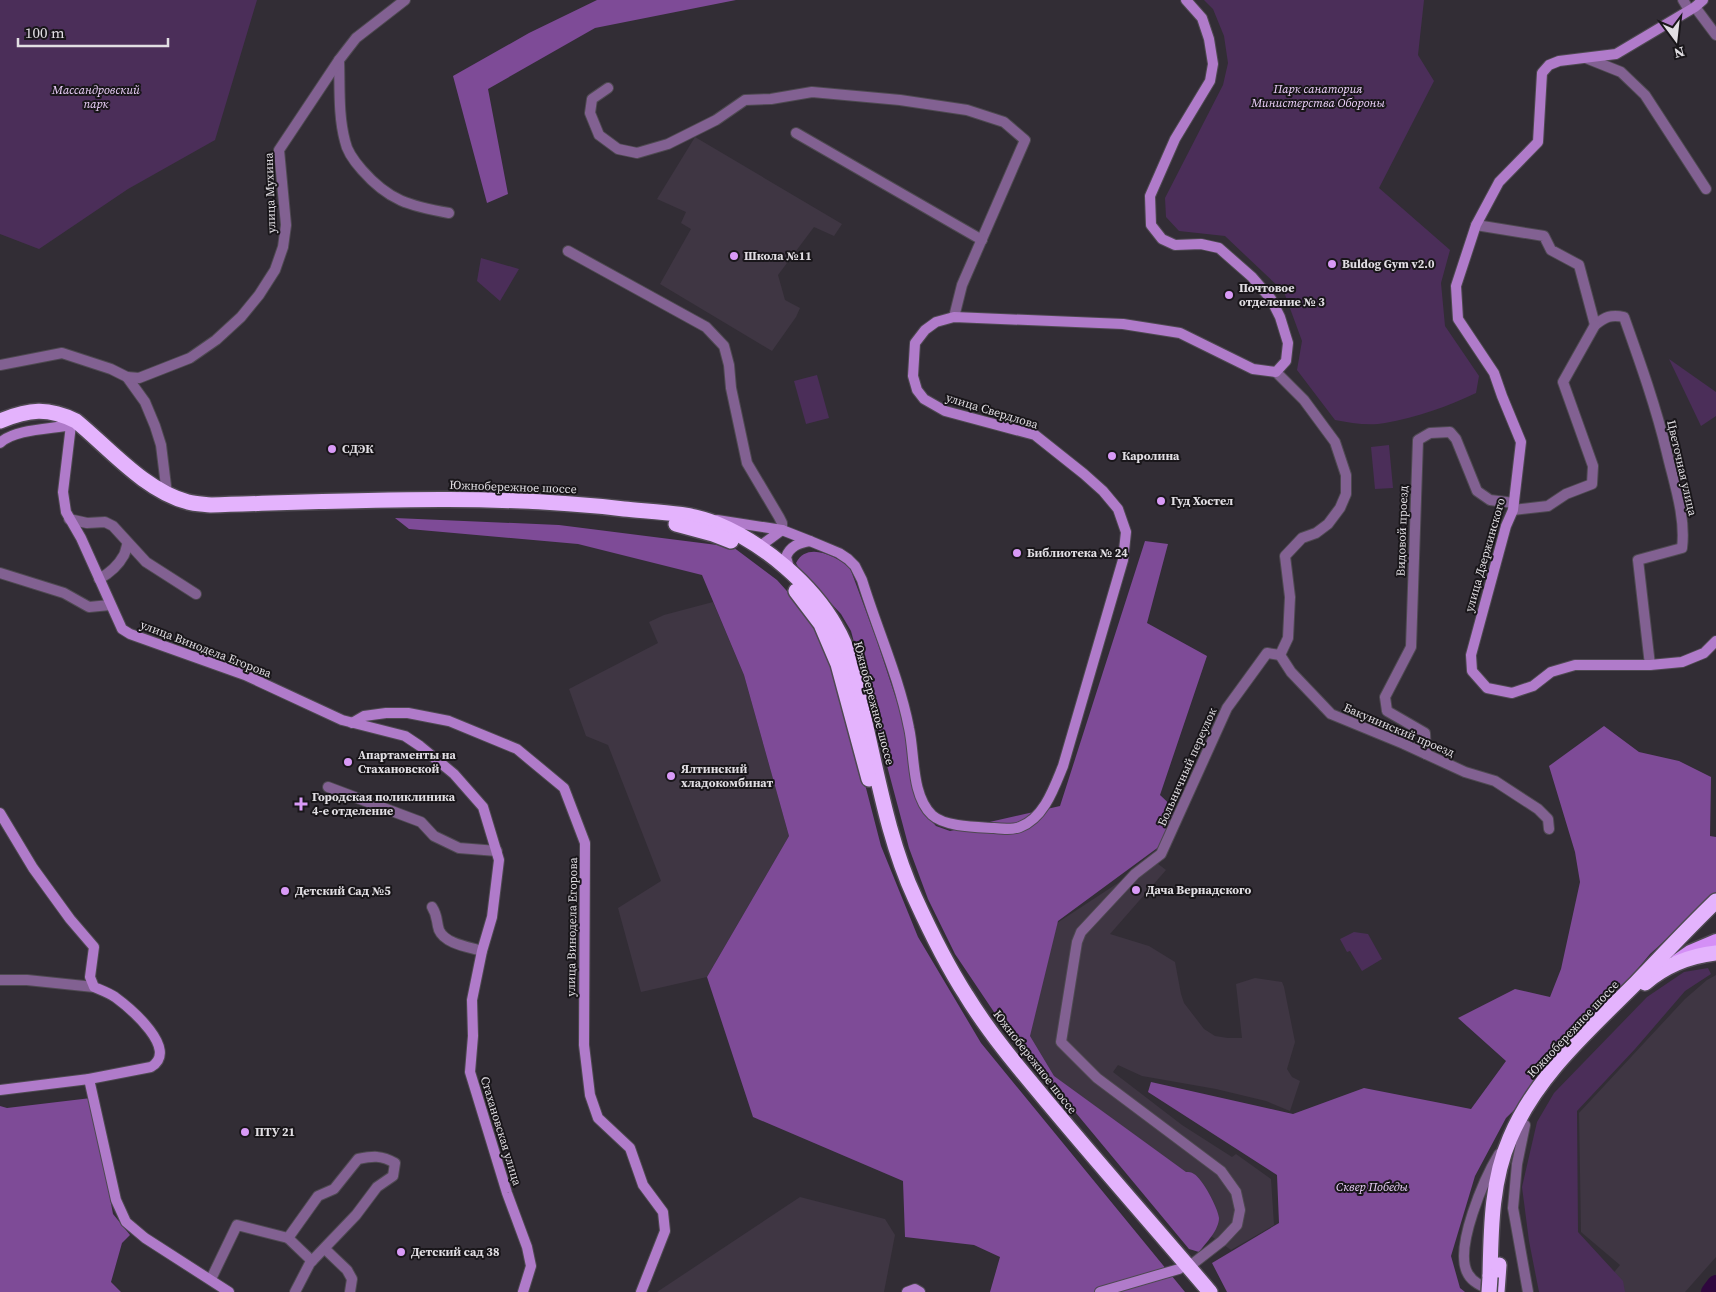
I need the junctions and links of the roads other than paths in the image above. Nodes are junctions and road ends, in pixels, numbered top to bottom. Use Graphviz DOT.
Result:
graph roads {
  1 [pos="405,0"];
  2 [pos="1186,0"];
  3 [pos="1684,0"];
  4 [pos="1696,6"];
  5 [pos="1716,35"];
  6 [pos="1586,58"];
  7 [pos="339,60"];
  8 [pos="608,88"];
  9 [pos="796,133"];
  10 [pos="1706,189"];
  11 [pos="449,213"];
  12 [pos="1476,225"];
  13 [pos="982,240"];
  14 [pos="568,251"];
  15 [pos="954,317"];
  16 [pos="1595,325"];
  17 [pos="0,365"];
  18 [pos="1276,372"];
  19 [pos="127,377"];
  20 [pos="0,421"];
  21 [pos="71,425"];
  22 [pos="0,430"];
  23 [pos="0,443"];
  24 [pos="167,494"];
  25 [pos="1514,506"];
  26 [pos="69,519"];
  27 [pos="706,520"];
  28 [pos="782,530"];
  29 [pos="810,541"];
  30 [pos="128,544"];
  31 [pos="755,549"];
  32 [pos="791,572"];
  33 [pos="0,573"];
  34 [pos="99,579"];
  35 [pos="196,594"];
  36 [pos="110,605"];
  37 [pos="1716,641"];
  38 [pos="1280,654"];
  39 [pos="1650,665"];
  40 [pos="352,723"];
  41 [pos="1426,754"];
  42 [pos="328,787"];
  43 [pos="0,813"];
  44 [pos="1549,829"];
  45 [pos="497,851"];
  46 [pos="1716,902"];
  47 [pos="432,907"];
  48 [pos="1716,940"];
  49 [pos="482,951"];
  50 [pos="1716,953"];
  51 [pos="1667,967"];
  52 [pos="0,980"];
  53 [pos="94,987"];
  54 [pos="89,1079"];
  55 [pos="0,1090"];
  56 [pos="1526,1125"];
  57 [pos="1509,1139"];
  58 [pos="288,1238"];
  59 [pos="325,1249"];
  60 [pos="312,1261"];
  61 [pos="1187,1266"];
  62 [pos="211,1279"];
  63 [pos="1494,1286"];
  64 [pos="229,1292"];
  65 [pos="295,1292"];
  66 [pos="350,1292"];
  67 [pos="523,1292"];
  68 [pos="641,1292"];
  69 [pos="907,1292"];
  70 [pos="920,1292"];
  71 [pos="1100,1292"];
  72 [pos="1198,1292"];
  73 [pos="1210,1292"];
  74 [pos="1528,1292"];
  1 -- 7 [label="street, улица Мухина"];
  2 -- 18 [label="main road"];
  3 -- 4 [label="street"];
  4 -- 5 [label="street"];
  4 -- 6 [label="main road, улица Дзержинского"];
  6 -- 10 [label="street"];
  6 -- 12 [label="main road, улица Дзержинского"];
  7 -- 11 [label="street"];
  7 -- 19 [label="street, улица Мухина"];
  8 -- 13 [label="street"];
  9 -- 13 [label="street"];
  12 -- 16 [label="street"];
  12 -- 25 [label="main road, улица Дзержинского"];
  13 -- 15 [label="street"];
  14 -- 28 [label="street"];
  15 -- 18 [label="main road, улица Свердлова"];
  15 -- 29 [label="main road, улица Свердлова"];
  16 -- 25 [label="street"];
  16 -- 39 [label="street, Цветочная улица"];
  17 -- 19 [label="street"];
  18 -- 38 [label="street"];
  19 -- 24 [label="street"];
  20 -- 24 [label="highway, Южнобережное шоссе"];
  21 -- 22 [label="highway, Южнобережное шоссе"];
  21 -- 23 [label="main road"];
  21 -- 26 [label="main road, улица Винодела Егорова"];
  21 -- 31 [label="highway, Южнобережное шоссе"];
  24 -- 27 [label="highway, Южнобережное шоссе"];
  25 -- 39 [label="main road, улица Дзержинского"];
  25 -- 41 [label="street, Видовой проезд"];
  26 -- 30 [label="street"];
  26 -- 34 [label="main road, улица Винодела Егорова"];
  27 -- 28 [label="main road, улица Свердлова"];
  27 -- 31 [label="highway, Южнобережное шоссе"];
  28 -- 29 [label="main road, улица Свердлова"];
  28 -- 31 [label="main road"];
  29 -- 32 [label="main road"];
  30 -- 34 [label="street"];
  30 -- 35 [label="street"];
  31 -- 32 [label="highway, Южнобережное шоссе"];
  31 -- 61 [label="highway, Южнобережное шоссе"];
  32 -- 61 [label="highway, Южнобережное шоссе"];
  33 -- 36 [label="street"];
  34 -- 36 [label="main road, улица Винодела Егорова"];
  36 -- 40 [label="main road, улица Винодела Егорова"];
  37 -- 39 [label="main road, улица Дзержинского"];
  38 -- 41 [label="street, Бакунинский проезд"];
  38 -- 61 [label="street, Больничный переулок"];
  40 -- 45 [label="main road, Стахановская улица"];
  40 -- 68 [label="main road, улица Винодела Егорова"];
  41 -- 44 [label="street, Бакунинский проезд"];
  42 -- 45 [label="street"];
  43 -- 53 [label="main road"];
  45 -- 49 [label="main road, Стахановская улица"];
  46 -- 57 [label="highway, Южнобережное шоссе"];
  47 -- 49 [label="street"];
  48 -- 51 [label="main road"];
  49 -- 67 [label="main road, Стахановская улица"];
  50 -- 51 [label="highway, Южнобережное шоссе"];
  51 -- 56 [label="highway, Южнобережное шоссе"];
  52 -- 53 [label="street"];
  53 -- 54 [label="main road"];
  54 -- 55 [label="main road"];
  54 -- 62 [label="main road"];
  56 -- 63 [label="highway, Южнобережное шоссе"];
  56 -- 74 [label="street"];
  57 -- 63 [label="highway, Южнобережное шоссе"];
  57 -- 63 [label="street"];
  58 -- 59 [label="street"];
  58 -- 60 [label="street"];
  58 -- 62 [label="street"];
  59 -- 60 [label="street"];
  59 -- 66 [label="street"];
  60 -- 65 [label="street"];
  61 -- 71 [label="main road"];
  61 -- 72 [label="highway, Южнобережное шоссе"];
  61 -- 73 [label="highway, Южнобережное шоссе"];
  62 -- 64 [label="main road"];
  69 -- 70 [label="main road"];
}
